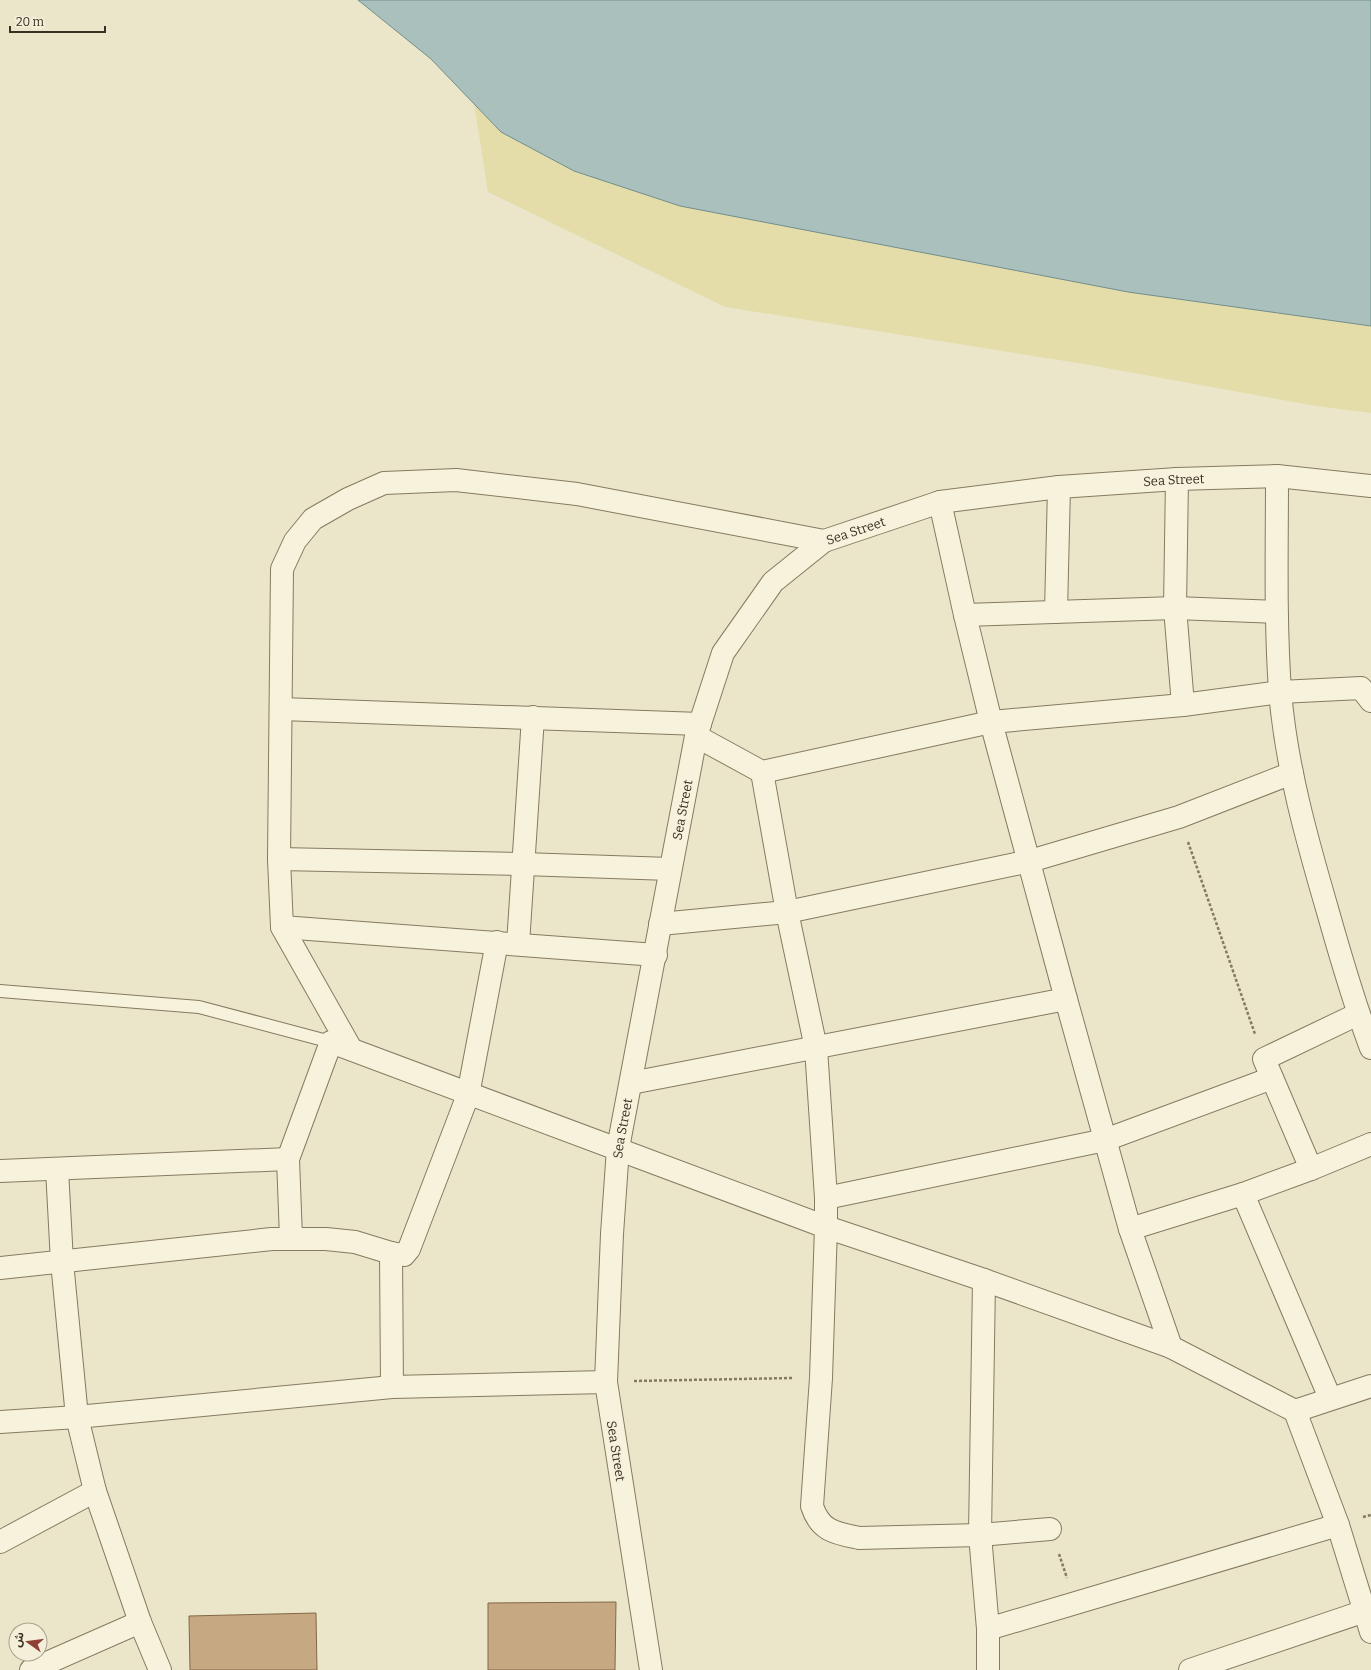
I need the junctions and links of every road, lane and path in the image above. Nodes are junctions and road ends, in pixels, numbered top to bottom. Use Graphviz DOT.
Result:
graph roads {
  1 [pos="1277,476"];
  2 [pos="1177,479"];
  3 [pos="1371,486"];
  4 [pos="1059,487"];
  5 [pos="940,502"];
  6 [pos="824,541"];
  7 [pos="1175,608"];
  8 [pos="1056,612"];
  9 [pos="1276,612"];
  10 [pos="965,615"];
  11 [pos="1280,692"];
  12 [pos="1371,701"];
  13 [pos="1183,705"];
  14 [pos="281,709"];
  15 [pos="533,717"];
  16 [pos="992,722"];
  17 [pos="698,730"];
  18 [pos="762,772"];
  19 [pos="1292,773"];
  20 [pos="1179,817"];
  21 [pos="279,860"];
  22 [pos="1030,861"];
  23 [pos="523,864"];
  24 [pos="670,869"];
  25 [pos="787,912"];
  26 [pos="660,924"];
  27 [pos="282,927"];
  28 [pos="497,942"];
  29 [pos="518,944"];
  30 [pos="656,955"];
  31 [pos="0,991"];
  32 [pos="1066,999"];
  33 [pos="1358,1014"];
  34 [pos="331,1042"];
  35 [pos="816,1048"];
  36 [pos="1371,1048"];
  37 [pos="351,1049"];
  38 [pos="1268,1068"];
  39 [pos="631,1083"];
  40 [pos="468,1095"];
  41 [pos="1105,1140"];
  42 [pos="1371,1144"];
  43 [pos="618,1148"];
  44 [pos="288,1159"];
  45 [pos="1311,1169"];
  46 [pos="57,1170"];
  47 [pos="0,1171"];
  48 [pos="1243,1194"];
  49 [pos="826,1198"];
  50 [pos="826,1227"];
  51 [pos="1130,1229"];
  52 [pos="291,1238"];
  53 [pos="391,1253"];
  54 [pos="62,1262"];
  55 [pos="0,1268"];
  56 [pos="984,1280"];
  57 [pos="1171,1347"];
  58 [pos="821,1378"];
  59 [pos="606,1382"];
  60 [pos="1371,1386"];
  61 [pos="392,1387"];
  62 [pos="1330,1398"];
  63 [pos="1295,1411"];
  64 [pos="77,1417"];
  65 [pos="0,1422"];
  66 [pos="95,1491"];
  67 [pos="1338,1525"];
  68 [pos="1050,1529"];
  69 [pos="980,1535"];
  70 [pos="0,1542"];
  71 [pos="1075,1603"];
  72 [pos="1367,1610"];
  73 [pos="140,1622"];
  74 [pos="988,1629"];
  75 [pos="1371,1632"];
  76 [pos="31,1670"];
  77 [pos="160,1670"];
  78 [pos="651,1670"];
  79 [pos="988,1670"];
  80 [pos="1190,1670"];
  1 -- 2 [label="street, Sea Street"];
  1 -- 3 [label="street, Sea Street"];
  1 -- 9 [label="street"];
  2 -- 4 [label="street, Sea Street"];
  2 -- 7 [label="street"];
  4 -- 5 [label="street, Sea Street"];
  4 -- 8 [label="street"];
  5 -- 6 [label="street, Sea Street"];
  5 -- 10 [label="street"];
  6 -- 14 [label="street"];
  6 -- 17 [label="street, Sea Street"];
  7 -- 8 [label="street"];
  7 -- 9 [label="street"];
  7 -- 13 [label="street"];
  8 -- 10 [label="street"];
  9 -- 11 [label="street"];
  10 -- 16 [label="street"];
  11 -- 12 [label="street"];
  11 -- 13 [label="street"];
  11 -- 19 [label="street"];
  13 -- 16 [label="street"];
  14 -- 15 [label="street"];
  14 -- 21 [label="street"];
  15 -- 17 [label="street"];
  15 -- 23 [label="street"];
  16 -- 18 [label="street"];
  16 -- 22 [label="street"];
  17 -- 18 [label="street"];
  17 -- 24 [label="street, Sea Street"];
  18 -- 25 [label="street"];
  19 -- 20 [label="street"];
  19 -- 33 [label="street"];
  20 -- 22 [label="street"];
  20 -- 38 [label="path"];
  21 -- 23 [label="street"];
  21 -- 27 [label="street"];
  22 -- 25 [label="street"];
  22 -- 32 [label="street"];
  23 -- 24 [label="street"];
  23 -- 29 [label="street"];
  24 -- 26 [label="street, Sea Street"];
  25 -- 26 [label="street"];
  25 -- 35 [label="street"];
  26 -- 30 [label="street, Sea Street"];
  27 -- 28 [label="street"];
  27 -- 37 [label="street"];
  28 -- 29 [label="street"];
  28 -- 40 [label="street"];
  29 -- 30 [label="street"];
  30 -- 39 [label="street, Sea Street"];
  31 -- 34 [label="lane"];
  32 -- 35 [label="street"];
  32 -- 41 [label="street"];
  33 -- 36 [label="street"];
  33 -- 38 [label="street"];
  34 -- 37 [label="street"];
  34 -- 44 [label="street"];
  35 -- 39 [label="street"];
  35 -- 49 [label="street"];
  37 -- 40 [label="street"];
  38 -- 41 [label="street"];
  38 -- 45 [label="street"];
  39 -- 43 [label="street, Sea Street"];
  40 -- 43 [label="street"];
  40 -- 53 [label="street"];
  41 -- 49 [label="street"];
  41 -- 51 [label="street"];
  42 -- 45 [label="street"];
  43 -- 50 [label="street"];
  43 -- 59 [label="street, Sea Street"];
  44 -- 46 [label="street"];
  44 -- 52 [label="street"];
  45 -- 48 [label="street"];
  46 -- 47 [label="street"];
  46 -- 54 [label="street"];
  48 -- 51 [label="street"];
  48 -- 62 [label="street"];
  49 -- 50 [label="street"];
  50 -- 56 [label="street"];
  50 -- 58 [label="street"];
  51 -- 57 [label="street"];
  52 -- 53 [label="street"];
  52 -- 54 [label="street"];
  53 -- 61 [label="street"];
  54 -- 55 [label="street"];
  54 -- 64 [label="street"];
  56 -- 57 [label="street"];
  56 -- 69 [label="street"];
  57 -- 63 [label="street"];
  58 -- 59 [label="path"];
  58 -- 69 [label="street"];
  59 -- 61 [label="street"];
  59 -- 78 [label="street, Sea Street"];
  60 -- 62 [label="street"];
  61 -- 64 [label="street"];
  62 -- 63 [label="street"];
  63 -- 67 [label="street"];
  64 -- 65 [label="street"];
  64 -- 66 [label="street"];
  66 -- 70 [label="street"];
  66 -- 73 [label="street"];
  67 -- 71 [label="street"];
  67 -- 72 [label="street"];
  68 -- 69 [label="street"];
  68 -- 71 [label="path"];
  69 -- 74 [label="street"];
  71 -- 74 [label="street"];
  72 -- 75 [label="street"];
  72 -- 80 [label="street"];
  73 -- 76 [label="street"];
  73 -- 77 [label="street"];
  74 -- 79 [label="street"];
}
